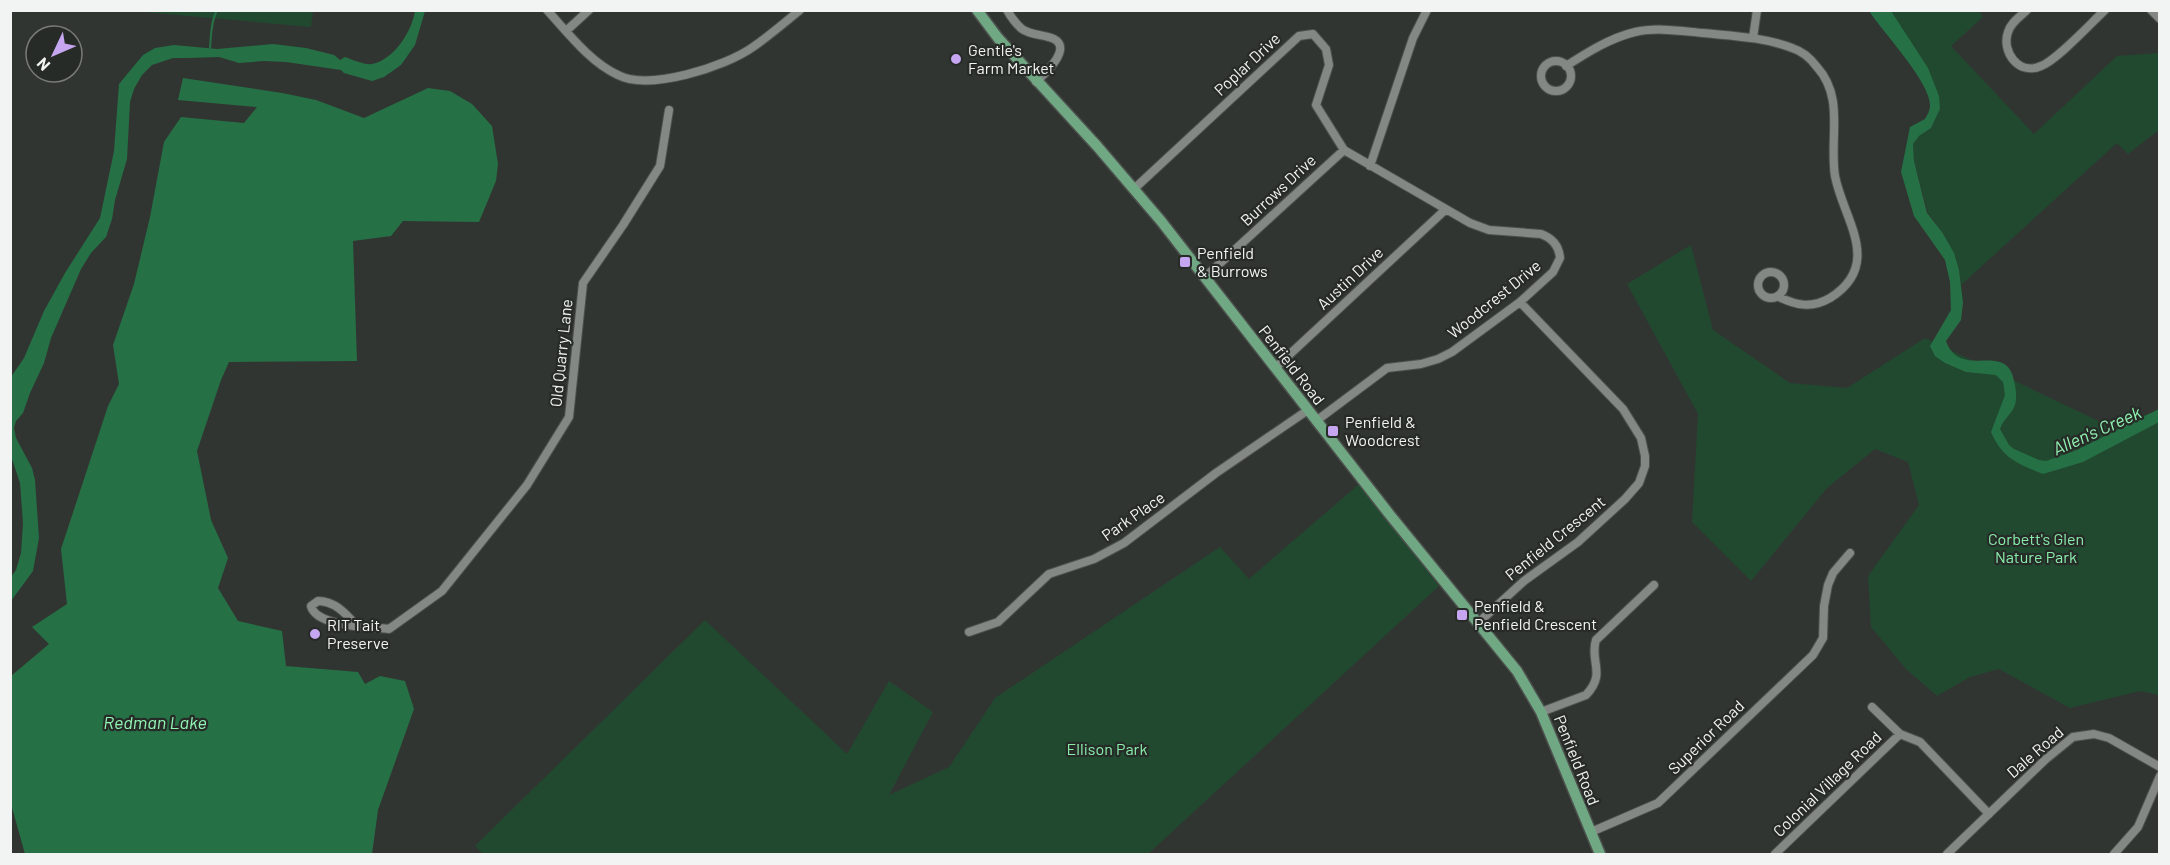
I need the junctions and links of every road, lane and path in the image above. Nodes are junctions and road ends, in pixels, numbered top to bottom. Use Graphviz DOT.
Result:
graph roads {
  1 [pos="547,10"];
  2 [pos="589,10"];
  3 [pos="800,10"];
  4 [pos="977,10"];
  5 [pos="1007,10"];
  6 [pos="1427,10"];
  7 [pos="1757,10"];
  8 [pos="2027,10"];
  9 [pos="2105,10"];
  10 [pos="2151,10"];
  11 [pos="2160,19"];
  12 [pos="566,31"];
  13 [pos="1753,38"];
  14 [pos="1566,66"];
  15 [pos="1036,81"];
  16 [pos="669,110"];
  17 [pos="1344,150"];
  18 [pos="1370,166"];
  19 [pos="1135,189"];
  20 [pos="1446,210"];
  21 [pos="1205,277"];
  22 [pos="1779,297"];
  23 [pos="1521,302"];
  24 [pos="1275,368"];
  25 [pos="1308,410"];
  26 [pos="1316,421"];
  27 [pos="1850,553"];
  28 [pos="1654,585"];
  29 [pos="1478,623"];
  30 [pos="356,625"];
  31 [pos="969,632"];
  32 [pos="1872,707"];
  33 [pos="1541,712"];
  34 [pos="1900,734"];
  35 [pos="2160,767"];
  36 [pos="2160,776"];
  37 [pos="1989,814"];
  38 [pos="1591,832"];
  39 [pos="1600,855"];
  40 [pos="1775,855"];
  41 [pos="1947,855"];
  42 [pos="2114,855"];
  1 -- 12 [label="street"];
  2 -- 12 [label="street"];
  3 -- 12 [label="street"];
  4 -- 15 [label="main road, Penfield Road"];
  5 -- 15 [label="street"];
  6 -- 18 [label="street"];
  7 -- 13 [label="street"];
  8 -- 9 [label="street"];
  10 -- 11 [label="street"];
  13 -- 14 [label="street"];
  13 -- 22 [label="street"];
  15 -- 19 [label="main road, Penfield Road"];
  16 -- 30 [label="street, Old Quarry Lane"];
  17 -- 18 [label="street, Woodcrest Drive"];
  17 -- 19 [label="street, Poplar Drive"];
  17 -- 21 [label="street, Burrows Drive"];
  18 -- 20 [label="street, Woodcrest Drive"];
  19 -- 21 [label="main road, Penfield Road"];
  20 -- 23 [label="street, Woodcrest Drive"];
  20 -- 24 [label="street, Austin Drive"];
  21 -- 24 [label="main road, Penfield Road"];
  23 -- 26 [label="street, Woodcrest Drive"];
  23 -- 29 [label="street, Penfield Crescent"];
  24 -- 25 [label="main road, Penfield Road"];
  25 -- 26 [label="main road, Penfield Road"];
  25 -- 31 [label="street, Park Place"];
  26 -- 29 [label="main road, Penfield Road"];
  27 -- 38 [label="street, Superior Road"];
  28 -- 33 [label="street"];
  29 -- 33 [label="main road, Penfield Road"];
  30 -- 30 [label="street, Old Quarry Lane"];
  32 -- 34 [label="street"];
  33 -- 38 [label="main road, Penfield Road"];
  34 -- 37 [label="street"];
  34 -- 40 [label="street, Colonial Village Road"];
  35 -- 37 [label="street, Dale Road"];
  36 -- 42 [label="street"];
  37 -- 41 [label="street, Dale Road"];
  38 -- 39 [label="main road, Penfield Road"];
}
